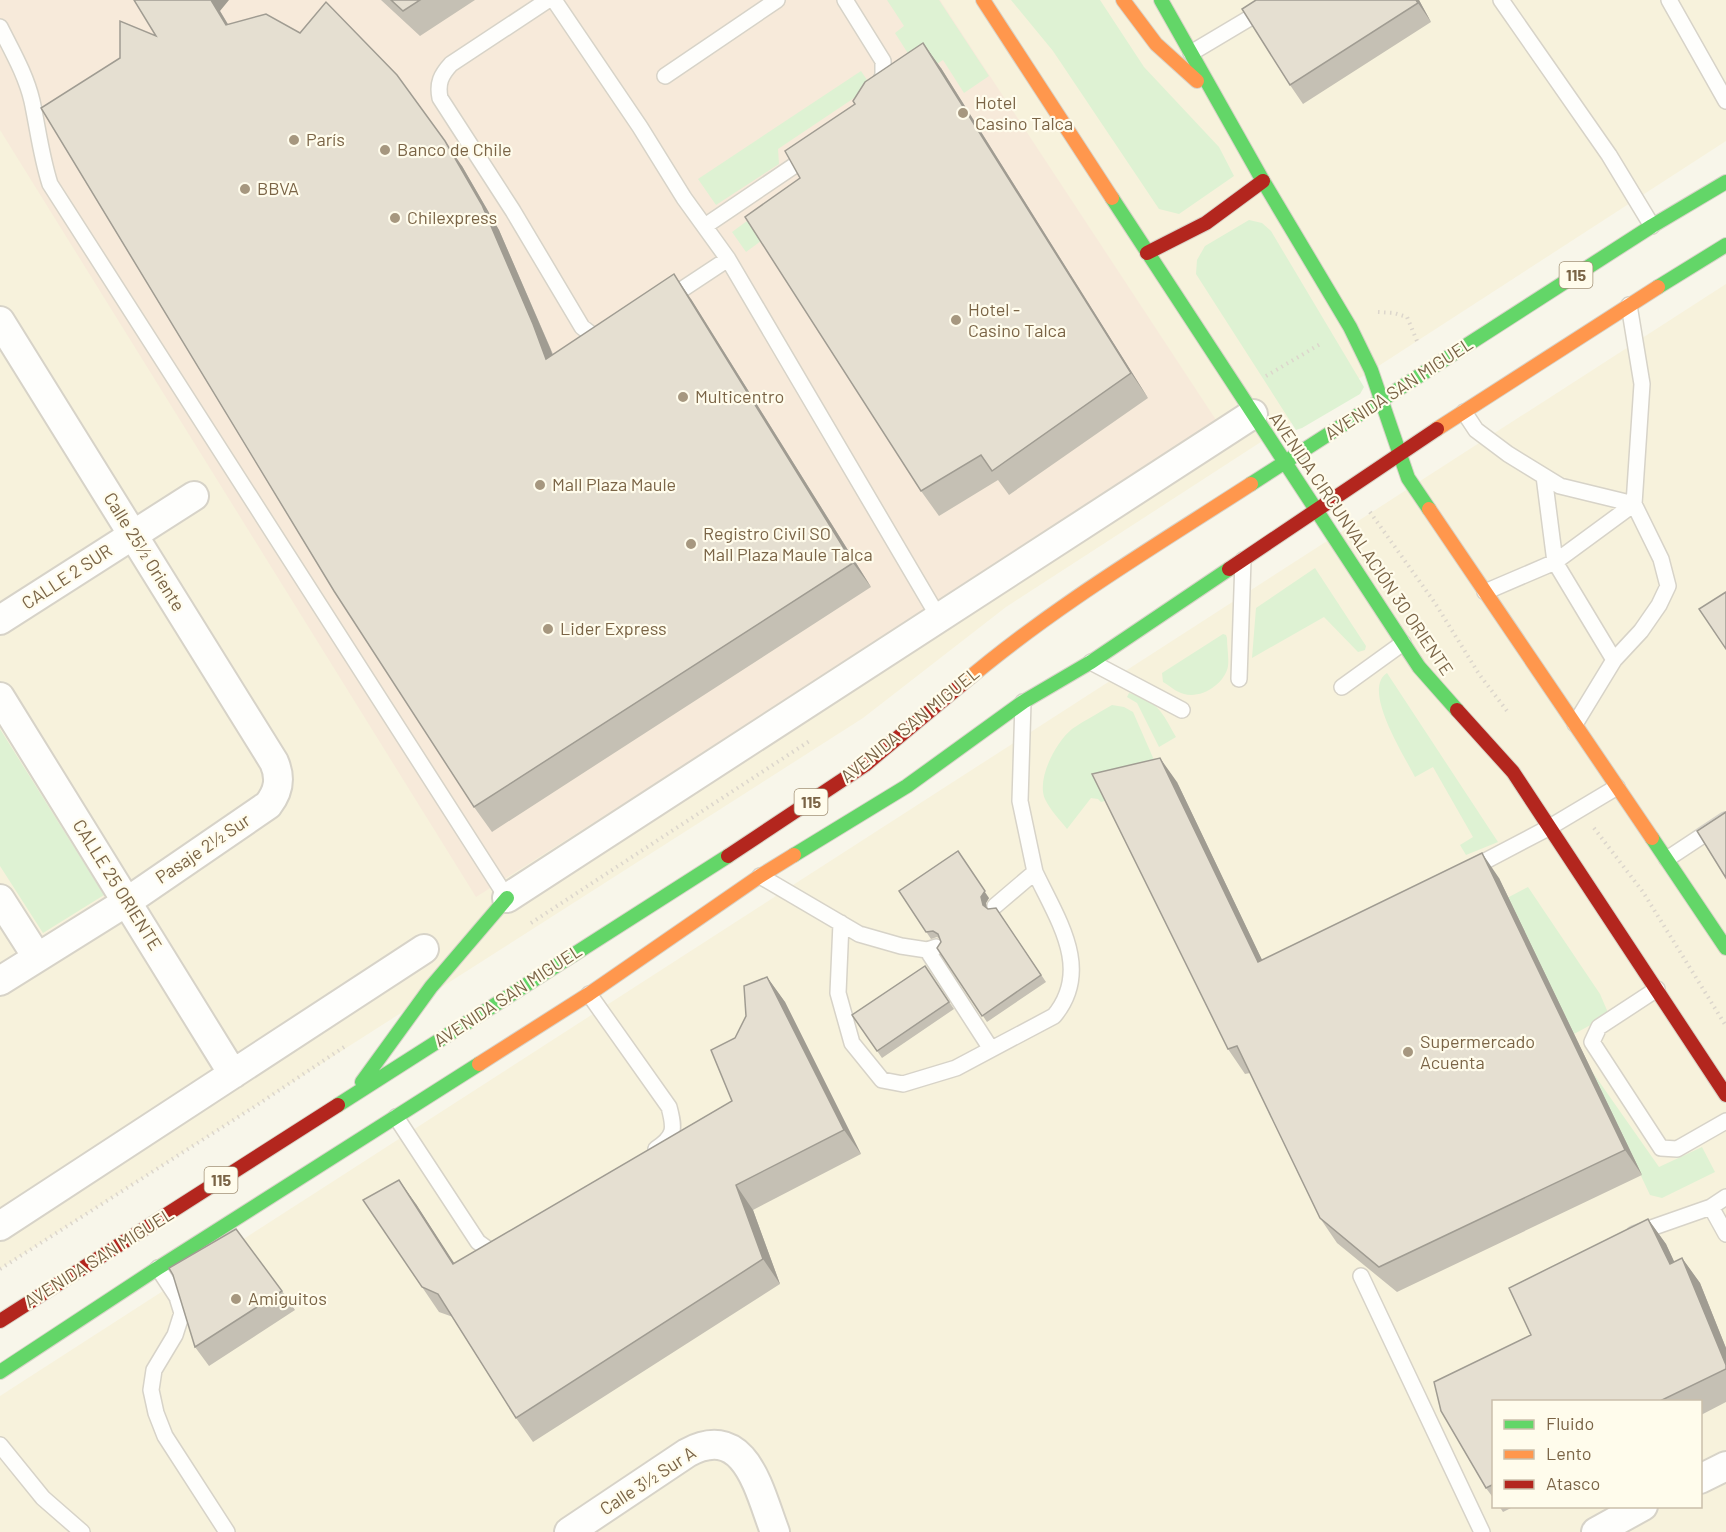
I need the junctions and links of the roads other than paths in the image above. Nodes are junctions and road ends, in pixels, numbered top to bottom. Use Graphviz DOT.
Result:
graph roads {
  1 [pos="548,0"];
  2 [pos="554,0"];
  3 [pos="777,0"];
  4 [pos="845,0"];
  5 [pos="983,0"];
  6 [pos="1123,0"];
  7 [pos="1161,0"];
  8 [pos="1280,0"];
  9 [pos="1501,0"];
  10 [pos="1669,0"];
  11 [pos="0,27"];
  12 [pos="1191,53"];
  13 [pos="665,76"];
  14 [pos="1213,92"];
  15 [pos="874,98"];
  16 [pos="1726,101"];
  17 [pos="823,146"];
  18 [pos="1263,181"];
  19 [pos="1726,182"];
  20 [pos="705,226"];
  21 [pos="1652,226"];
  22 [pos="1726,245"];
  23 [pos="1147,253"];
  24 [pos="728,259"];
  25 [pos="1629,305"];
  26 [pos="651,311"];
  27 [pos="0,321"];
  28 [pos="622,330"];
  29 [pos="9,356"];
  30 [pos="1382,399"];
  31 [pos="1464,412"];
  32 [pos="1253,414"];
  33 [pos="1401,453"];
  34 [pos="1285,463"];
  35 [pos="1544,476"];
  36 [pos="194,496"];
  37 [pos="1634,504"];
  38 [pos="1317,511"];
  39 [pos="134,534"];
  40 [pos="1243,560"];
  41 [pos="1555,562"];
  42 [pos="1485,592"];
  43 [pos="939,618"];
  44 [pos="0,620"];
  45 [pos="1403,643"];
  46 [pos="1614,660"];
  47 [pos="1091,662"];
  48 [pos="1239,679"];
  49 [pos="1342,687"];
  50 [pos="0,697"];
  51 [pos="1023,702"];
  52 [pos="1182,710"];
  53 [pos="1575,724"];
  54 [pos="278,787"];
  55 [pos="1617,787"];
  56 [pos="1726,820"];
  57 [pos="1550,827"];
  58 [pos="1666,859"];
  59 [pos="1035,872"];
  60 [pos="760,876"];
  61 [pos="1454,877"];
  62 [pos="507,898"];
  63 [pos="0,899"];
  64 [pos="128,901"];
  65 [pos="995,906"];
  66 [pos="841,923"];
  67 [pos="1726,948"];
  68 [pos="424,949"];
  69 [pos="37,957"];
  70 [pos="0,981"];
  71 [pos="1657,989"];
  72 [pos="589,994"];
  73 [pos="991,1049"];
  74 [pos="233,1074"];
  75 [pos="1726,1095"];
  76 [pos="353,1096"];
  77 [pos="396,1117"];
  78 [pos="1726,1121"];
  79 [pos="639,1160"];
  80 [pos="1726,1197"];
  81 [pos="1710,1207"];
  82 [pos="0,1226"];
  83 [pos="1726,1234"];
  84 [pos="1621,1239"];
  85 [pos="520,1240"];
  86 [pos="158,1268"];
  87 [pos="1361,1276"];
  88 [pos="0,1321"];
  89 [pos="0,1372"];
  90 [pos="0,1445"];
  91 [pos="1639,1508"];
  92 [pos="82,1532"];
  93 [pos="227,1532"];
  94 [pos="570,1532"];
  95 [pos="775,1532"];
  96 [pos="1482,1532"];
  97 [pos="1596,1532"];
  1 -- 28 [label="lane"];
  2 -- 20 [label="lane"];
  3 -- 13 [label="lane"];
  4 -- 15 [label="lane"];
  5 -- 23 [label="main road, AVENIDA CIRCUNVALACIÓN 30 ORIENTE"];
  6 -- 14 [label="main road"];
  7 -- 12 [label="main road"];
  8 -- 12 [label="lane"];
  9 -- 21 [label="lane"];
  10 -- 16 [label="lane"];
  11 -- 62 [label="lane"];
  12 -- 14 [label="main road"];
  14 -- 18 [label="main road"];
  17 -- 20 [label="lane"];
  18 -- 23 [label="main road"];
  18 -- 30 [label="main road"];
  19 -- 21 [label="main road, AVENIDA SAN MIGUEL / 115"];
  20 -- 24 [label="lane"];
  21 -- 30 [label="main road, AVENIDA SAN MIGUEL / 115"];
  22 -- 25 [label="main road, 115"];
  23 -- 32 [label="main road, AVENIDA CIRCUNVALACIÓN 30 ORIENTE"];
  24 -- 26 [label="lane"];
  24 -- 43 [label="lane"];
  25 -- 31 [label="main road, 115"];
  25 -- 37 [label="lane"];
  27 -- 29 [label="street, Calle 25½ Oriente"];
  29 -- 39 [label="street, Calle 25½ Oriente"];
  30 -- 33 [label="main road"];
  30 -- 34 [label="main road, AVENIDA SAN MIGUEL / 115"];
  31 -- 33 [label="main road, 115"];
  31 -- 35 [label="lane"];
  32 -- 34 [label="main road, AVENIDA CIRCUNVALACIÓN 30 ORIENTE"];
  32 -- 43 [label="street"];
  33 -- 38 [label="main road, 115"];
  33 -- 42 [label="main road"];
  34 -- 38 [label="main road, AVENIDA CIRCUNVALACIÓN 30 ORIENTE"];
  34 -- 76 [label="main road, AVENIDA SAN MIGUEL / 115"];
  35 -- 37 [label="lane"];
  35 -- 41 [label="lane"];
  36 -- 39 [label="street, CALLE 2 SUR"];
  37 -- 41 [label="lane"];
  37 -- 46 [label="lane"];
  38 -- 40 [label="main road, 115"];
  38 -- 45 [label="main road, AVENIDA CIRCUNVALACIÓN 30 ORIENTE"];
  39 -- 44 [label="street, CALLE 2 SUR"];
  39 -- 54 [label="street, Calle 25½ Oriente"];
  40 -- 47 [label="main road, 115"];
  40 -- 48 [label="lane"];
  41 -- 42 [label="lane"];
  41 -- 46 [label="lane"];
  42 -- 53 [label="main road"];
  43 -- 62 [label="street"];
  45 -- 49 [label="lane"];
  45 -- 57 [label="main road, AVENIDA CIRCUNVALACIÓN 30 ORIENTE"];
  46 -- 53 [label="lane"];
  47 -- 51 [label="main road, 115"];
  47 -- 52 [label="lane"];
  50 -- 64 [label="street, CALLE 25 ORIENTE"];
  51 -- 59 [label="lane"];
  51 -- 60 [label="main road, 115"];
  53 -- 55 [label="main road"];
  54 -- 64 [label="street, Pasaje 2½ Sur"];
  55 -- 57 [label="lane"];
  55 -- 58 [label="main road"];
  56 -- 58 [label="lane"];
  57 -- 61 [label="lane"];
  57 -- 71 [label="main road, AVENIDA CIRCUNVALACIÓN 30 ORIENTE"];
  58 -- 67 [label="main road"];
  59 -- 65 [label="lane"];
  59 -- 73 [label="lane"];
  60 -- 66 [label="lane"];
  60 -- 72 [label="main road, 115"];
  62 -- 76 [label="main road"];
  63 -- 69 [label="street"];
  64 -- 69 [label="street, Pasaje 2½ Sur"];
  64 -- 74 [label="street, CALLE 25 ORIENTE"];
  66 -- 73 [label="lane"];
  66 -- 73 [label="lane"];
  68 -- 74 [label="street"];
  69 -- 70 [label="street, Pasaje 2½ Sur"];
  71 -- 75 [label="main road, AVENIDA CIRCUNVALACIÓN 30 ORIENTE"];
  71 -- 78 [label="lane"];
  72 -- 77 [label="main road, 115"];
  72 -- 79 [label="lane"];
  74 -- 82 [label="street"];
  76 -- 88 [label="main road, AVENIDA SAN MIGUEL / 115"];
  77 -- 85 [label="lane"];
  77 -- 86 [label="main road, 115"];
  80 -- 81 [label="lane"];
  81 -- 83 [label="lane"];
  81 -- 84 [label="lane"];
  86 -- 89 [label="main road, 115"];
  86 -- 93 [label="lane"];
  87 -- 96 [label="lane"];
  90 -- 92 [label="lane"];
  91 -- 97 [label="street"];
  94 -- 95 [label="street, Calle 3½ Sur A"];
}
